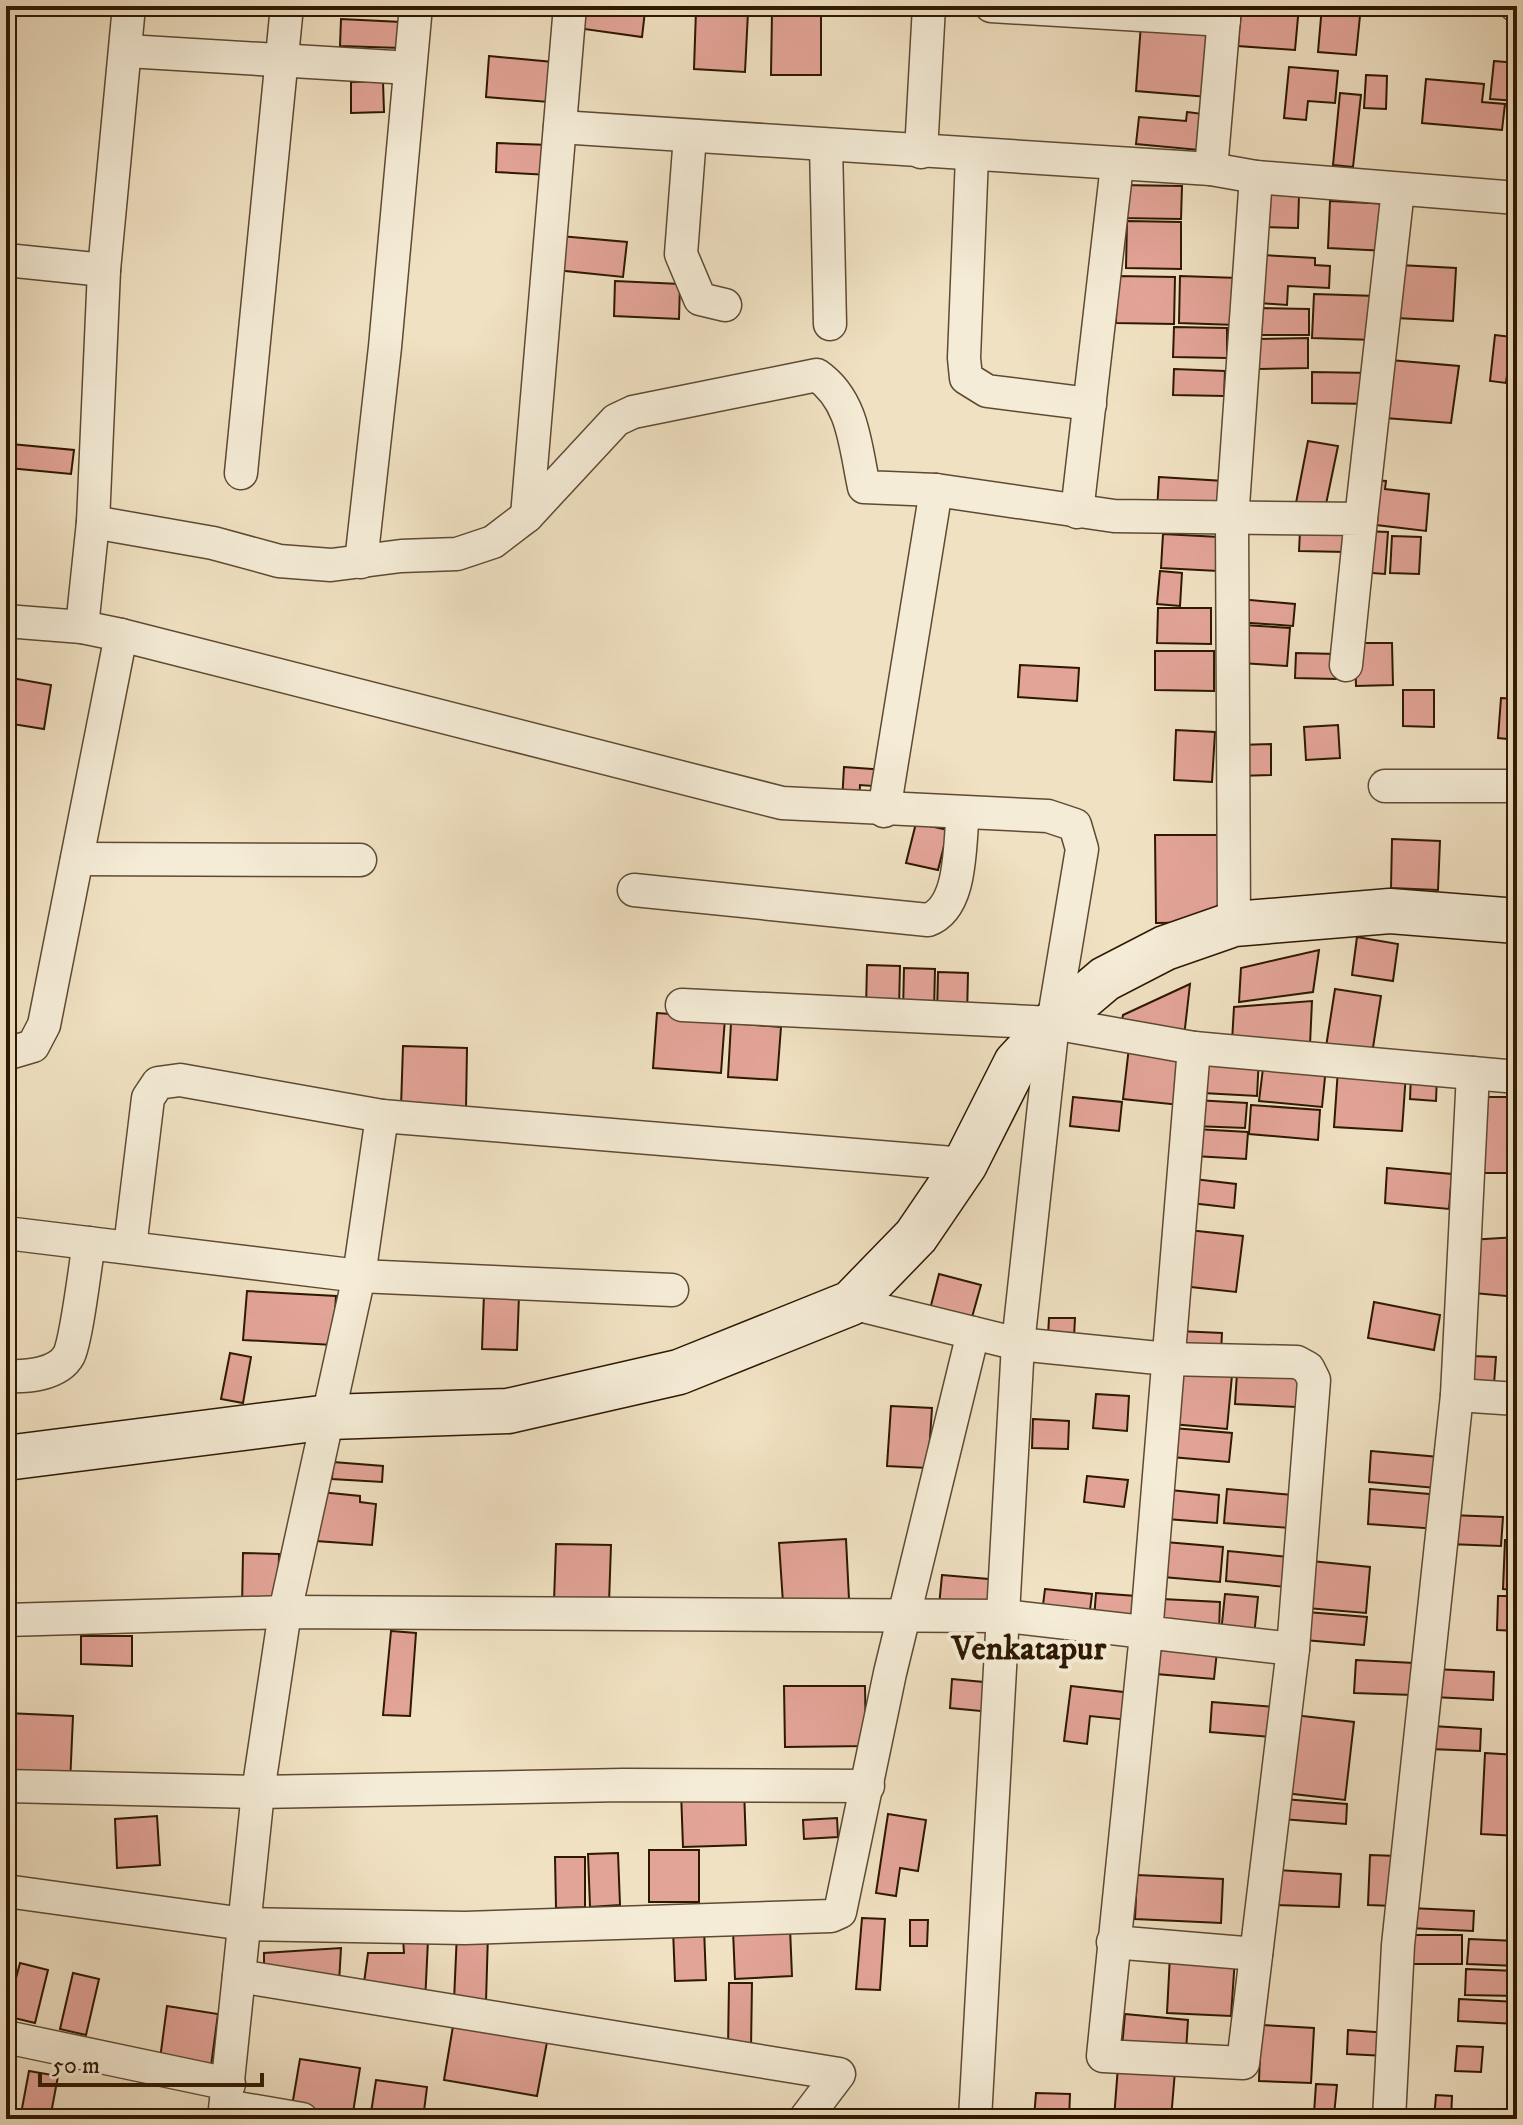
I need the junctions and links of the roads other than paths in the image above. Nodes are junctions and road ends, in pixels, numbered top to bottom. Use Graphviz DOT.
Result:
graph roads {
  1 [pos="129,6"];
  2 [pos="287,6"];
  3 [pos="416,6"];
  4 [pos="570,6"];
  5 [pos="929,6"];
  6 [pos="991,6"];
  7 [pos="1225,13"];
  8 [pos="127,51"];
  9 [pos="283,61"];
  10 [pos="410,68"];
  11 [pos="560,127"];
  12 [pos="690,136"];
  13 [pos="826,145"];
  14 [pos="921,152"];
  15 [pos="972,156"];
  16 [pos="1117,165"];
  17 [pos="1211,169"];
  18 [pos="1256,177"];
  19 [pos="1398,190"];
  20 [pos="1517,198"];
  21 [pos="6,260"];
  22 [pos="104,270"];
  23 [pos="725,305"];
  24 [pos="830,324"];
  25 [pos="1090,404"];
  26 [pos="241,473"];
  27 [pos="936,490"];
  28 [pos="1077,512"];
  29 [pos="527,516"];
  30 [pos="1361,519"];
  31 [pos="1232,520"];
  32 [pos="93,522"];
  33 [pos="361,562"];
  34 [pos="6,621"];
  35 [pos="82,627"];
  36 [pos="121,635"];
  37 [pos="1346,665"];
  38 [pos="1385,786"];
  39 [pos="1517,786"];
  40 [pos="884,811"];
  41 [pos="963,813"];
  42 [pos="77,859"];
  43 [pos="360,860"];
  44 [pos="634,890"];
  45 [pos="1517,921"];
  46 [pos="1234,924"];
  47 [pos="682,1005"];
  48 [pos="1053,1023"];
  49 [pos="1194,1048"];
  50 [pos="6,1054"];
  51 [pos="1473,1073"];
  52 [pos="1517,1077"];
  53 [pos="382,1116"];
  54 [pos="965,1164"];
  55 [pos="6,1233"];
  56 [pos="89,1243"];
  57 [pos="130,1247"];
  58 [pos="359,1276"];
  59 [pos="672,1290"];
  60 [pos="851,1303"];
  61 [pos="973,1333"];
  62 [pos="1018,1344"];
  63 [pos="1168,1359"];
  64 [pos="6,1376"];
  65 [pos="1457,1395"];
  66 [pos="1517,1399"];
  67 [pos="329,1417"];
  68 [pos="6,1458"];
  69 [pos="285,1612"];
  70 [pos="1005,1616"];
  71 [pos="905,1618"];
  72 [pos="6,1620"];
  73 [pos="1146,1634"];
  74 [pos="1293,1649"];
  75 [pos="6,1786"];
  76 [pos="868,1786"];
  77 [pos="258,1792"];
  78 [pos="6,1891"];
  79 [pos="244,1924"];
  80 [pos="1113,1942"];
  81 [pos="1256,1954"];
  82 [pos="239,1976"];
  83 [pos="6,2037"];
  84 [pos="226,2103"];
  85 [pos="302,2119"];
  86 [pos="805,2119"];
  87 [pos="975,2119"];
  88 [pos="1389,2119"];
  1 -- 8 [label="street"];
  2 -- 9 [label="street"];
  3 -- 10 [label="street"];
  4 -- 11 [label="street"];
  5 -- 14 [label="street"];
  6 -- 7 [label="street"];
  7 -- 17 [label="street"];
  8 -- 9 [label="street"];
  8 -- 22 [label="street"];
  9 -- 10 [label="street"];
  9 -- 26 [label="street"];
  10 -- 33 [label="street"];
  11 -- 12 [label="street"];
  11 -- 29 [label="street"];
  12 -- 13 [label="street"];
  12 -- 23 [label="street"];
  13 -- 14 [label="street"];
  13 -- 24 [label="street"];
  14 -- 15 [label="street"];
  15 -- 16 [label="street"];
  15 -- 25 [label="street"];
  16 -- 17 [label="street"];
  16 -- 25 [label="street"];
  17 -- 18 [label="street"];
  18 -- 19 [label="street"];
  18 -- 31 [label="street"];
  19 -- 20 [label="street"];
  19 -- 30 [label="street"];
  21 -- 22 [label="street"];
  22 -- 32 [label="street"];
  25 -- 28 [label="street"];
  27 -- 28 [label="street"];
  27 -- 29 [label="street"];
  27 -- 40 [label="street"];
  28 -- 31 [label="street"];
  29 -- 33 [label="street"];
  30 -- 31 [label="street"];
  30 -- 37 [label="street"];
  31 -- 46 [label="street"];
  32 -- 33 [label="street"];
  32 -- 35 [label="street"];
  34 -- 35 [label="street"];
  35 -- 36 [label="street"];
  36 -- 40 [label="street"];
  36 -- 42 [label="street"];
  38 -- 39 [label="street"];
  40 -- 41 [label="street"];
  41 -- 44 [label="street"];
  41 -- 48 [label="street"];
  42 -- 43 [label="street"];
  42 -- 50 [label="street"];
  45 -- 46 [label="street"];
  46 -- 48 [label="street"];
  47 -- 48 [label="street"];
  48 -- 49 [label="street"];
  48 -- 54 [label="street"];
  48 -- 62 [label="street"];
  49 -- 51 [label="street"];
  49 -- 63 [label="street"];
  51 -- 52 [label="street"];
  51 -- 65 [label="street"];
  53 -- 54 [label="street"];
  53 -- 57 [label="street"];
  53 -- 58 [label="street"];
  54 -- 60 [label="street"];
  55 -- 56 [label="street"];
  56 -- 57 [label="street"];
  56 -- 64 [label="street"];
  57 -- 58 [label="street"];
  58 -- 59 [label="street"];
  58 -- 67 [label="street"];
  60 -- 61 [label="street"];
  60 -- 67 [label="street"];
  61 -- 62 [label="street"];
  61 -- 71 [label="street"];
  62 -- 63 [label="street"];
  62 -- 70 [label="street"];
  63 -- 73 [label="street"];
  63 -- 74 [label="street"];
  65 -- 66 [label="street"];
  65 -- 88 [label="street"];
  67 -- 68 [label="street"];
  67 -- 69 [label="street"];
  69 -- 71 [label="street"];
  69 -- 72 [label="street"];
  69 -- 77 [label="street"];
  70 -- 71 [label="street"];
  70 -- 73 [label="street"];
  70 -- 87 [label="street"];
  71 -- 76 [label="street"];
  73 -- 74 [label="street"];
  73 -- 80 [label="street"];
  74 -- 81 [label="street"];
  75 -- 77 [label="street"];
  76 -- 77 [label="street"];
  76 -- 79 [label="street"];
  77 -- 79 [label="street"];
  78 -- 79 [label="street"];
  79 -- 82 [label="street"];
  80 -- 81 [label="street"];
  80 -- 81 [label="street"];
  82 -- 84 [label="street"];
  82 -- 86 [label="street"];
  83 -- 84 [label="street"];
  84 -- 85 [label="street"];
}
